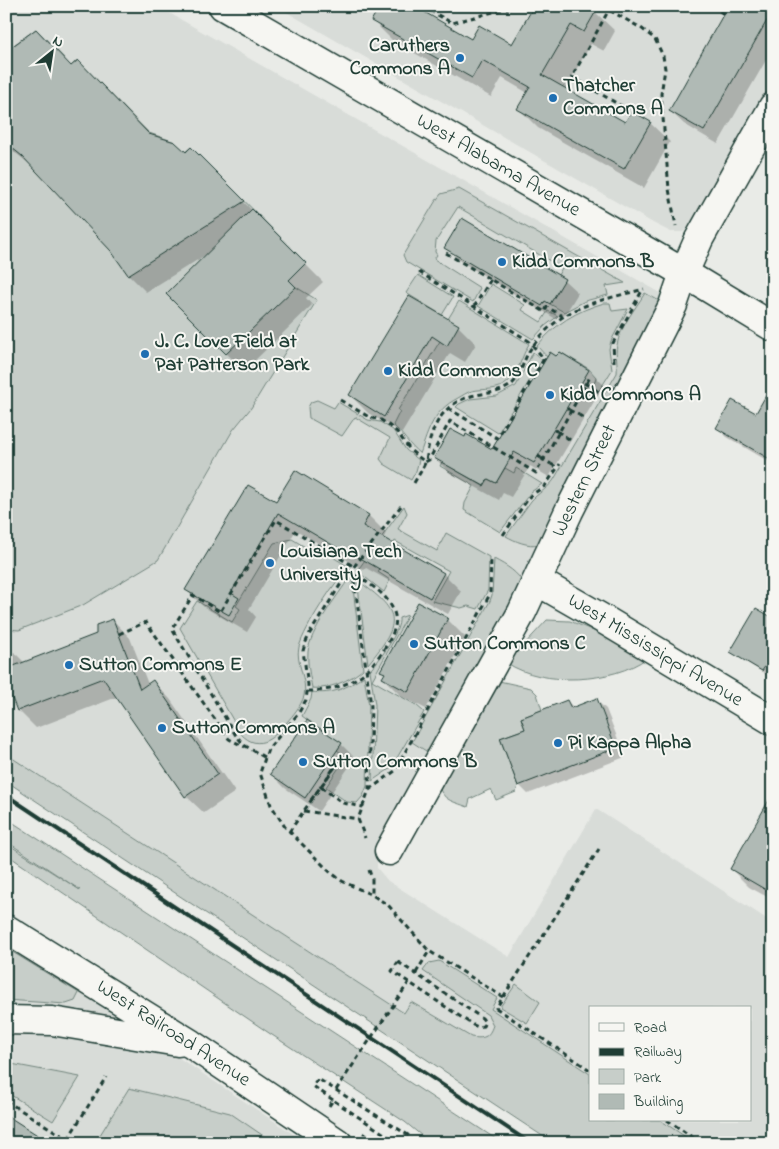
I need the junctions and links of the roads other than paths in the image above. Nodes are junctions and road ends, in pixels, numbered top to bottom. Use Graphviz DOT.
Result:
graph roads {
  1 [pos="223,6"];
  2 [pos="773,107"];
  3 [pos="684,273"];
  4 [pos="773,327"];
  5 [pos="537,581"];
  6 [pos="773,721"];
  7 [pos="374,853"];
  8 [pos="6,929"];
  9 [pos="6,1020"];
  10 [pos="191,1044"];
  11 [pos="338,1143"];
  1 -- 3 [label="street, West Alabama Avenue"];
  2 -- 3 [label="street, Western Street"];
  3 -- 4 [label="street, West Alabama Avenue"];
  3 -- 5 [label="street, Western Street"];
  5 -- 6 [label="street, West Mississippi Avenue"];
  5 -- 7 [label="street, Western Street"];
  8 -- 10 [label="street, West Railroad Avenue"];
  9 -- 10 [label="street"];
  10 -- 11 [label="street, West Railroad Avenue"];
}
